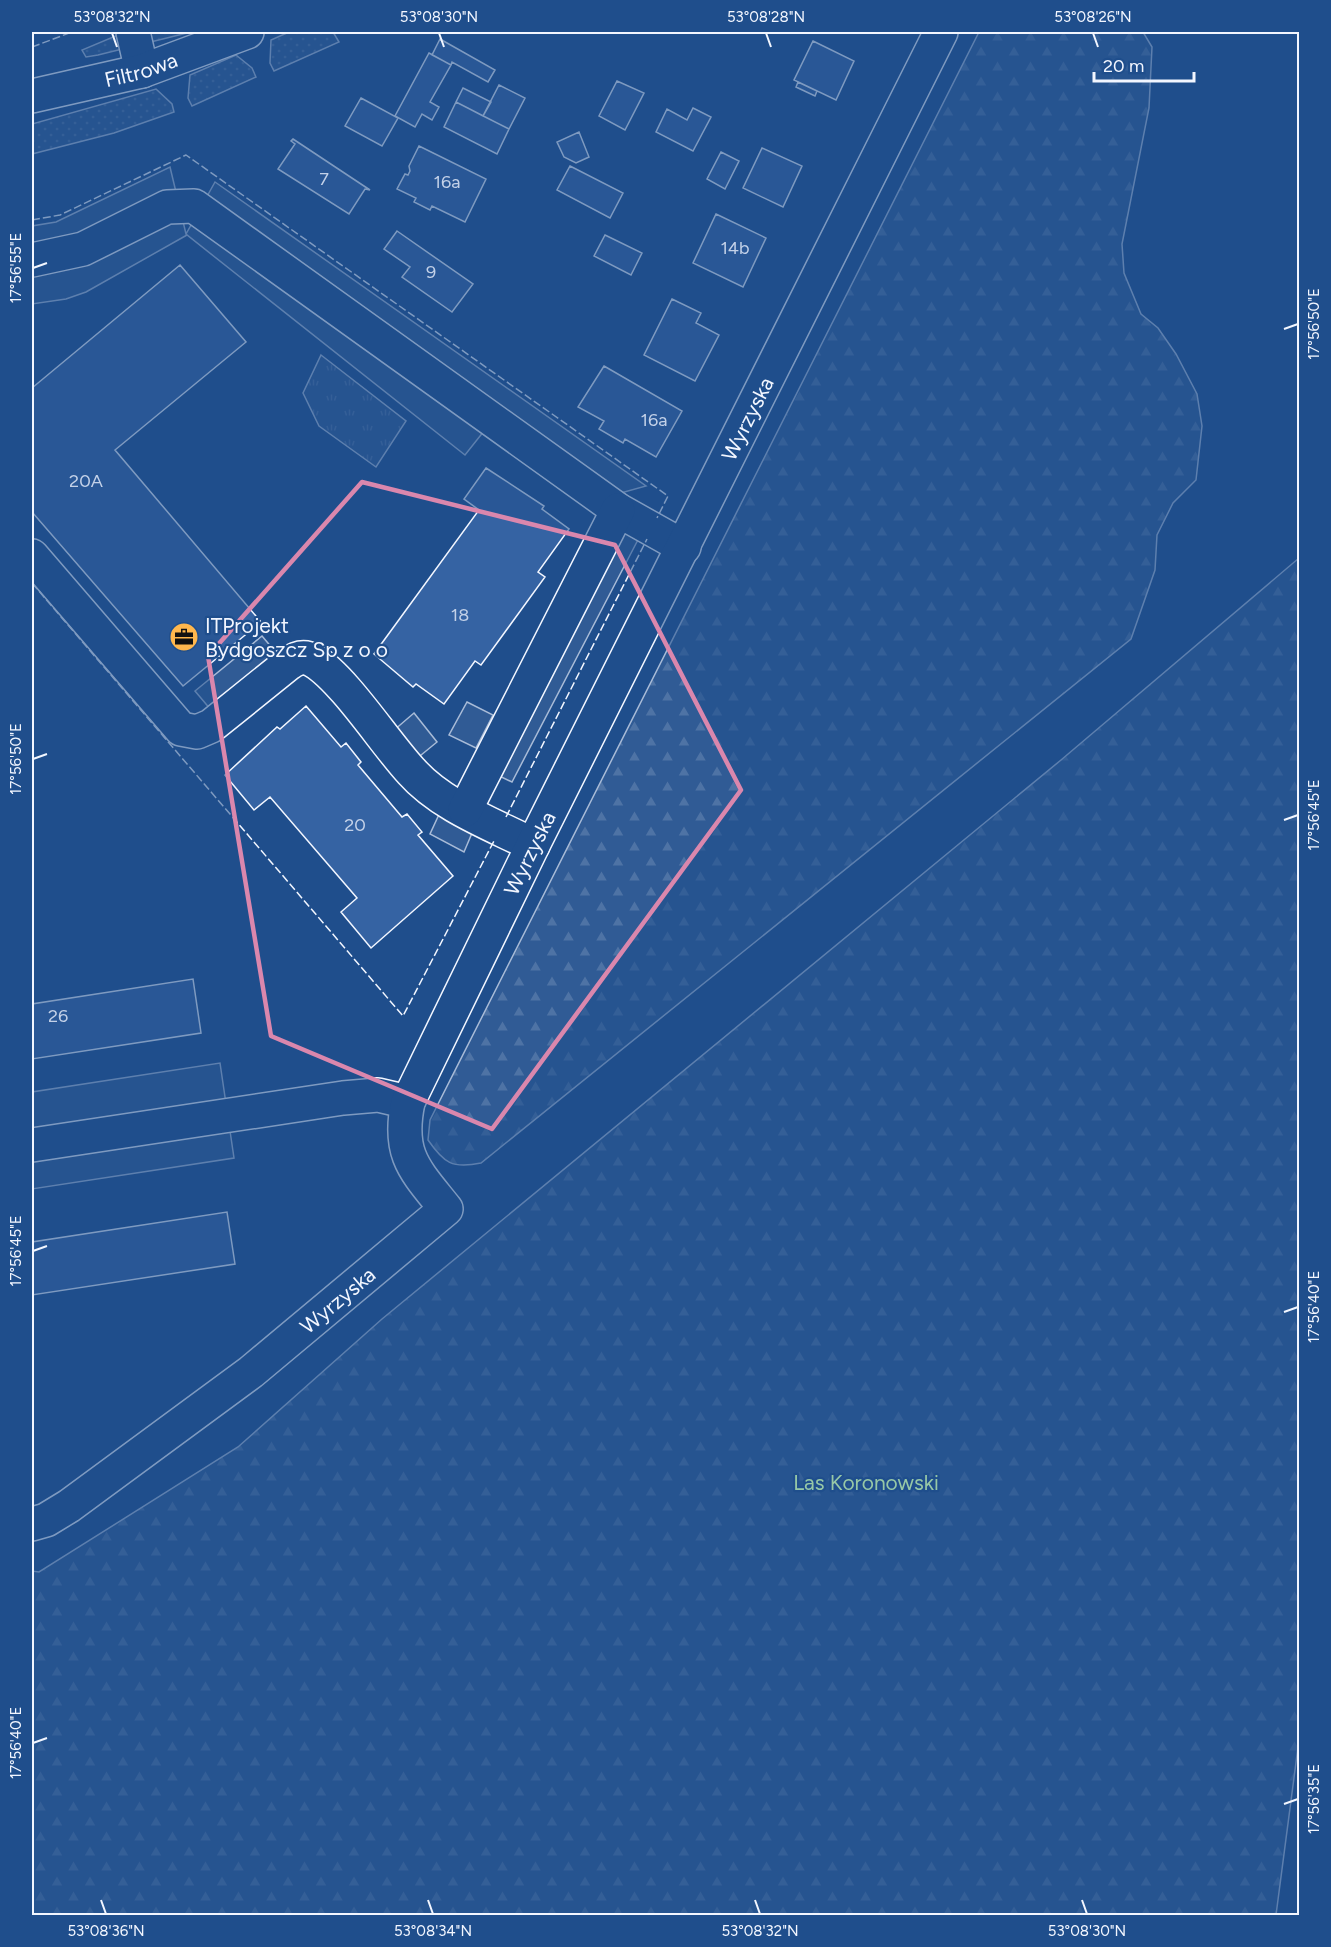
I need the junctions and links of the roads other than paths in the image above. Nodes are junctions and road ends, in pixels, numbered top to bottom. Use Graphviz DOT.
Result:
graph roads {
  1 [pos="133,32"];
  2 [pos="247,32"];
  3 [pos="941,32"];
  4 [pos="142,71"];
  5 [pos="32,96"];
  6 [pos="32,260"];
  7 [pos="618,510"];
  8 [pos="684,547"];
  9 [pos="32,556"];
  10 [pos="465,810"];
  11 [pos="533,845"];
  12 [pos="408,1102"];
  13 [pos="32,1145"];
  14 [pos="32,1524"];
  1 -- 4 [label="street"];
  2 -- 4 [label="street, Filtrowa"];
  3 -- 8 [label="street, Wyrzyska"];
  4 -- 5 [label="street, Filtrowa"];
  6 -- 7 [label="street"];
  7 -- 8 [label="street"];
  7 -- 10 [label="street"];
  8 -- 11 [label="street, Wyrzyska"];
  9 -- 10 [label="street"];
  10 -- 11 [label="street"];
  11 -- 12 [label="street, Wyrzyska"];
  12 -- 13 [label="street"];
  12 -- 14 [label="street, Wyrzyska"];
}
